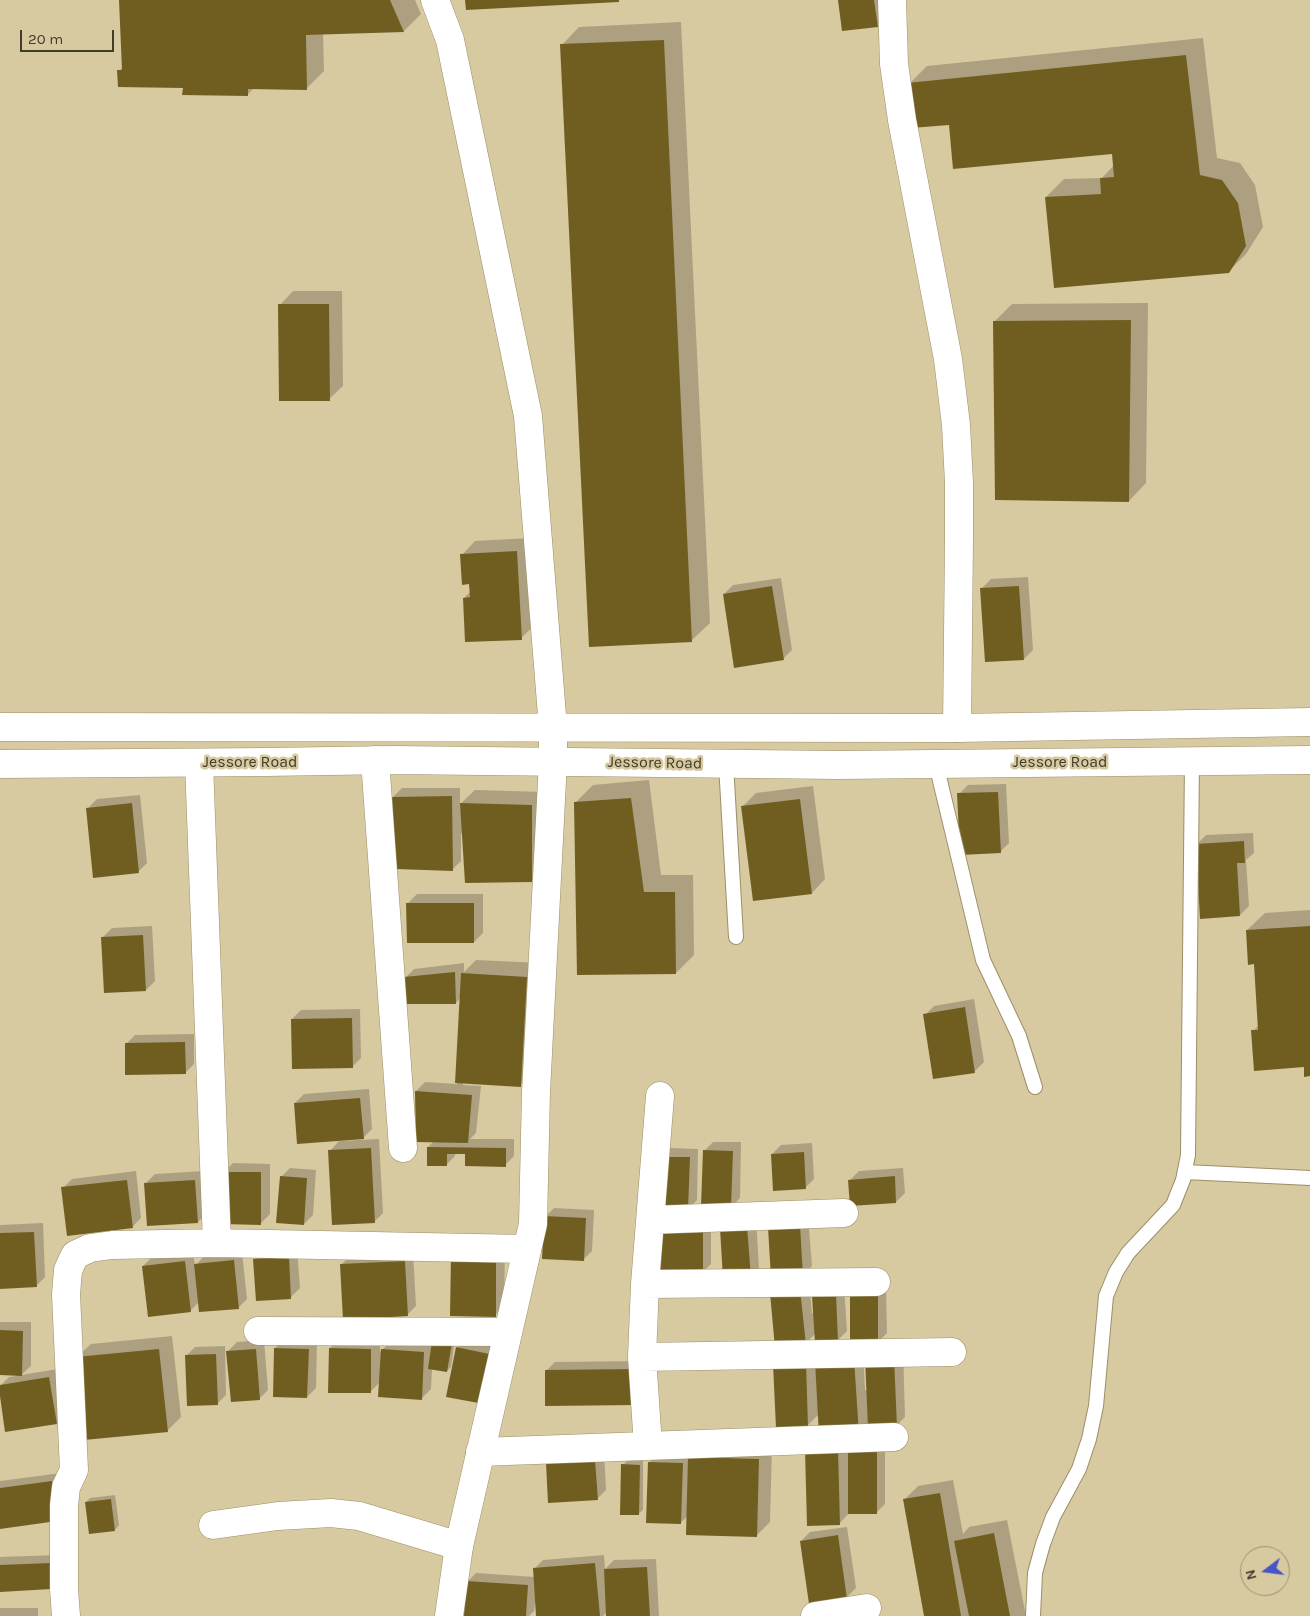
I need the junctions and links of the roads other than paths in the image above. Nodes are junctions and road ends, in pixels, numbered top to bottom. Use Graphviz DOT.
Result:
graph roads {
  1 [pos="435,0"];
  2 [pos="892,0"];
  3 [pos="1310,722"];
  4 [pos="0,727"];
  5 [pos="553,728"];
  6 [pos="957,728"];
  7 [pos="375,760"];
  8 [pos="1310,760"];
  9 [pos="553,761"];
  10 [pos="1192,761"];
  11 [pos="199,762"];
  12 [pos="0,764"];
  13 [pos="726,764"];
  14 [pos="936,764"];
  15 [pos="736,937"];
  16 [pos="1035,1087"];
  17 [pos="660,1096"];
  18 [pos="404,1148"];
  19 [pos="1185,1172"];
  20 [pos="1310,1178"];
  21 [pos="844,1214"];
  22 [pos="650,1220"];
  23 [pos="217,1243"];
  24 [pos="527,1249"];
  25 [pos="876,1282"];
  26 [pos="645,1284"];
  27 [pos="258,1331"];
  28 [pos="508,1332"];
  29 [pos="952,1352"];
  30 [pos="642,1356"];
  31 [pos="894,1437"];
  32 [pos="648,1446"];
  33 [pos="480,1452"];
  34 [pos="213,1525"];
  35 [pos="459,1546"];
  36 [pos="867,1608"];
  37 [pos="66,1616"];
  38 [pos="449,1616"];
  39 [pos="815,1616"];
  40 [pos="1033,1616"];
  1 -- 5 [label="main road"];
  2 -- 6 [label="main road"];
  3 -- 6 [label="main road, Jessore Road"];
  4 -- 5 [label="main road, Jessore Road"];
  5 -- 6 [label="main road, Jessore Road"];
  5 -- 9 [label="main road"];
  7 -- 9 [label="main road, Jessore Road"];
  7 -- 11 [label="main road, Jessore Road"];
  7 -- 18 [label="main road"];
  8 -- 10 [label="main road, Jessore Road"];
  9 -- 13 [label="main road, Jessore Road"];
  9 -- 24 [label="main road"];
  10 -- 14 [label="main road, Jessore Road"];
  10 -- 19 [label="lane"];
  11 -- 12 [label="main road, Jessore Road"];
  11 -- 23 [label="main road"];
  13 -- 14 [label="main road, Jessore Road"];
  13 -- 15 [label="lane"];
  14 -- 16 [label="lane"];
  17 -- 22 [label="main road"];
  19 -- 20 [label="lane"];
  19 -- 40 [label="lane"];
  21 -- 22 [label="main road"];
  22 -- 26 [label="main road"];
  23 -- 24 [label="main road"];
  23 -- 37 [label="main road"];
  24 -- 28 [label="main road"];
  25 -- 26 [label="main road"];
  26 -- 30 [label="main road"];
  27 -- 28 [label="main road"];
  28 -- 33 [label="main road"];
  29 -- 30 [label="main road"];
  30 -- 32 [label="main road"];
  31 -- 32 [label="main road"];
  32 -- 33 [label="main road"];
  33 -- 35 [label="main road"];
  34 -- 35 [label="main road"];
  35 -- 38 [label="main road"];
  36 -- 39 [label="main road"];
}
